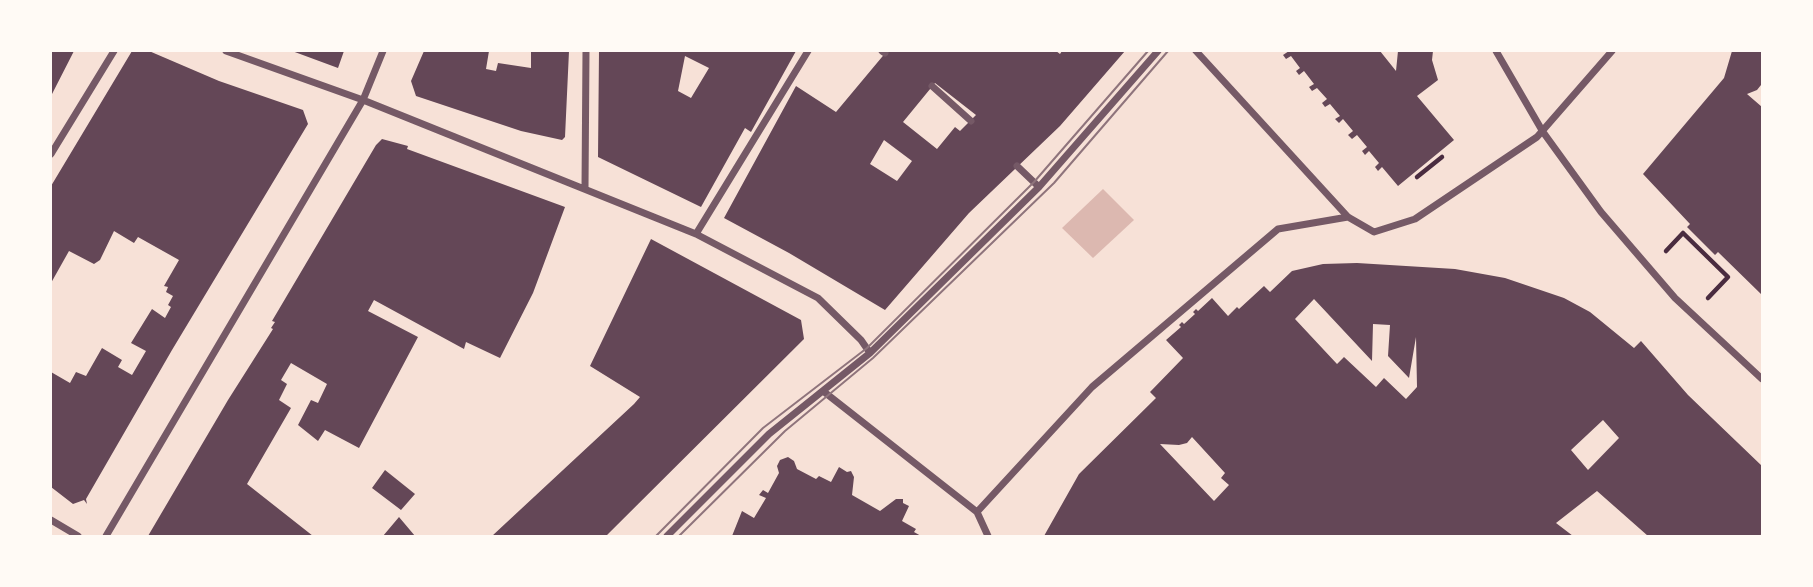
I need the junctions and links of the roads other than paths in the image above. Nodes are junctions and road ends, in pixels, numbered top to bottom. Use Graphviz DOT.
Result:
graph roads {
  1 [pos="114,51"];
  2 [pos="226,51"];
  3 [pos="383,51"];
  4 [pos="586,51"];
  5 [pos="808,51"];
  6 [pos="1158,51"];
  7 [pos="1196,51"];
  8 [pos="1496,51"];
  9 [pos="1612,51"];
  10 [pos="932,86"];
  11 [pos="363,100"];
  12 [pos="971,121"];
  13 [pos="1543,132"];
  14 [pos="51,154"];
  15 [pos="1017,166"];
  16 [pos="1040,187"];
  17 [pos="585,188"];
  18 [pos="1348,217"];
  19 [pos="696,234"];
  20 [pos="870,353"];
  21 [pos="1762,379"];
  22 [pos="823,391"];
  23 [pos="977,512"];
  24 [pos="51,520"];
  25 [pos="78,536"];
  26 [pos="106,536"];
  27 [pos="667,536"];
  28 [pos="988,536"];
  1 -- 14 [label="street"];
  2 -- 11 [label="street"];
  3 -- 11 [label="street"];
  4 -- 17 [label="street"];
  5 -- 19 [label="street"];
  6 -- 16 [label="street"];
  7 -- 18 [label="street"];
  8 -- 13 [label="street"];
  9 -- 13 [label="street"];
  10 -- 12 [label="street"];
  11 -- 17 [label="street"];
  11 -- 26 [label="street"];
  13 -- 18 [label="street"];
  13 -- 21 [label="street"];
  15 -- 16 [label="street"];
  16 -- 20 [label="street"];
  17 -- 19 [label="street"];
  18 -- 23 [label="street"];
  19 -- 20 [label="street"];
  20 -- 22 [label="street"];
  22 -- 23 [label="street"];
  22 -- 27 [label="street"];
  23 -- 28 [label="street"];
  24 -- 25 [label="street"];
}
